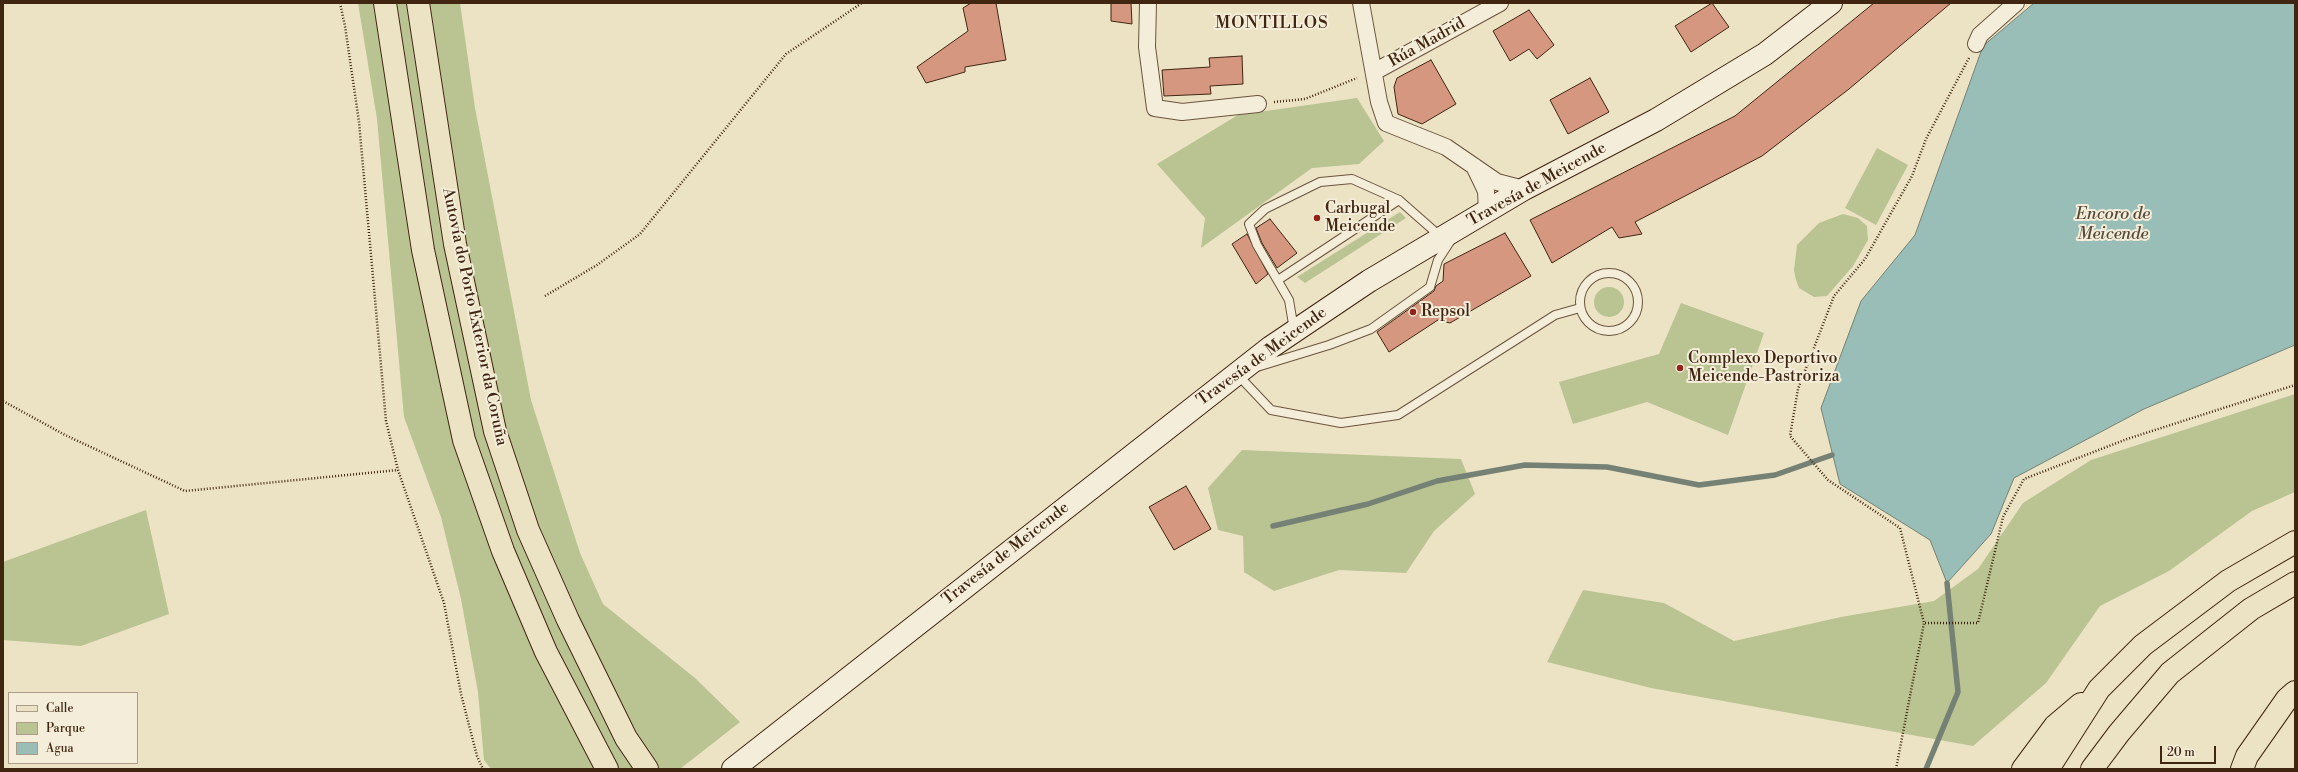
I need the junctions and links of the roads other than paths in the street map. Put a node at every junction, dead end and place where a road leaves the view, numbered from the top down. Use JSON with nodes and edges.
{"nodes":[{"id":1,"x":386,"y":3,"type":"edge"},
{"id":2,"x":418,"y":3,"type":"edge"},
{"id":3,"x":1148,"y":3,"type":"edge"},
{"id":4,"x":1361,"y":3,"type":"edge"},
{"id":5,"x":1500,"y":3,"type":"edge"},
{"id":6,"x":1831,"y":3,"type":"edge"},
{"id":7,"x":2016,"y":3,"type":"edge"},
{"id":8,"x":1976,"y":44,"type":"road end"},
{"id":9,"x":1374,"y":72,"type":"junction"},
{"id":10,"x":1258,"y":104,"type":"road end"},
{"id":11,"x":1474,"y":165,"type":"junction"},
{"id":12,"x":1524,"y":189,"type":"junction"},
{"id":13,"x":1399,"y":200,"type":"junction"},
{"id":14,"x":1488,"y":212,"type":"junction"},
{"id":15,"x":1450,"y":235,"type":"junction"},
{"id":16,"x":1278,"y":280,"type":"junction"},
{"id":17,"x":1580,"y":308,"type":"junction"},
{"id":18,"x":1294,"y":332,"type":"junction"},
{"id":19,"x":1237,"y":374,"type":"junction"},
{"id":20,"x":2295,"y":542,"type":"edge"},
{"id":21,"x":2295,"y":583,"type":"edge"},
{"id":22,"x":2099,"y":689,"type":"junction"},
{"id":23,"x":2295,"y":692,"type":"edge"},
{"id":24,"x":607,"y":769,"type":"edge"},
{"id":25,"x":647,"y":769,"type":"edge"},
{"id":26,"x":732,"y":769,"type":"edge"},
{"id":27,"x":2023,"y":769,"type":"edge"},
{"id":28,"x":2048,"y":769,"type":"edge"},
{"id":29,"x":2092,"y":769,"type":"edge"},
{"id":30,"x":2242,"y":769,"type":"edge"}],
"edges":[{"from":1,"to":24,"type":"main road","name":"Autovía do Porto Exterior da Coruña"},
{"from":2,"to":25,"type":"main road","name":"Autovía do Porto Exterior da Coruña"},
{"from":3,"to":10,"type":"street"},
{"from":4,"to":9,"type":"street"},
{"from":5,"to":9,"type":"street","name":"Rúa Madrid"},
{"from":6,"to":12,"type":"main road","name":"Travesía de Meicende"},
{"from":7,"to":8,"type":"street"},
{"from":9,"to":11,"type":"street"},
{"from":11,"to":12,"type":"street"},
{"from":11,"to":14,"type":"street"},
{"from":12,"to":14,"type":"main road","name":"Travesía de Meicende"},
{"from":13,"to":15,"type":"lane"},
{"from":13,"to":16,"type":"lane"},
{"from":13,"to":16,"type":"lane"},
{"from":14,"to":15,"type":"main road","name":"Travesía de Meicende"},
{"from":15,"to":18,"type":"main road","name":"Travesía de Meicende"},
{"from":15,"to":19,"type":"lane"},
{"from":16,"to":18,"type":"lane"},
{"from":17,"to":17,"type":"lane"},
{"from":17,"to":19,"type":"lane"},
{"from":18,"to":19,"type":"main road","name":"Travesía de Meicende"},
{"from":19,"to":26,"type":"main road","name":"Travesía de Meicende"},
{"from":20,"to":22,"type":"main road"},
{"from":21,"to":29,"type":"main road"},
{"from":22,"to":27,"type":"main road"},
{"from":22,"to":28,"type":"main road"},
{"from":23,"to":30,"type":"main road"}]}
